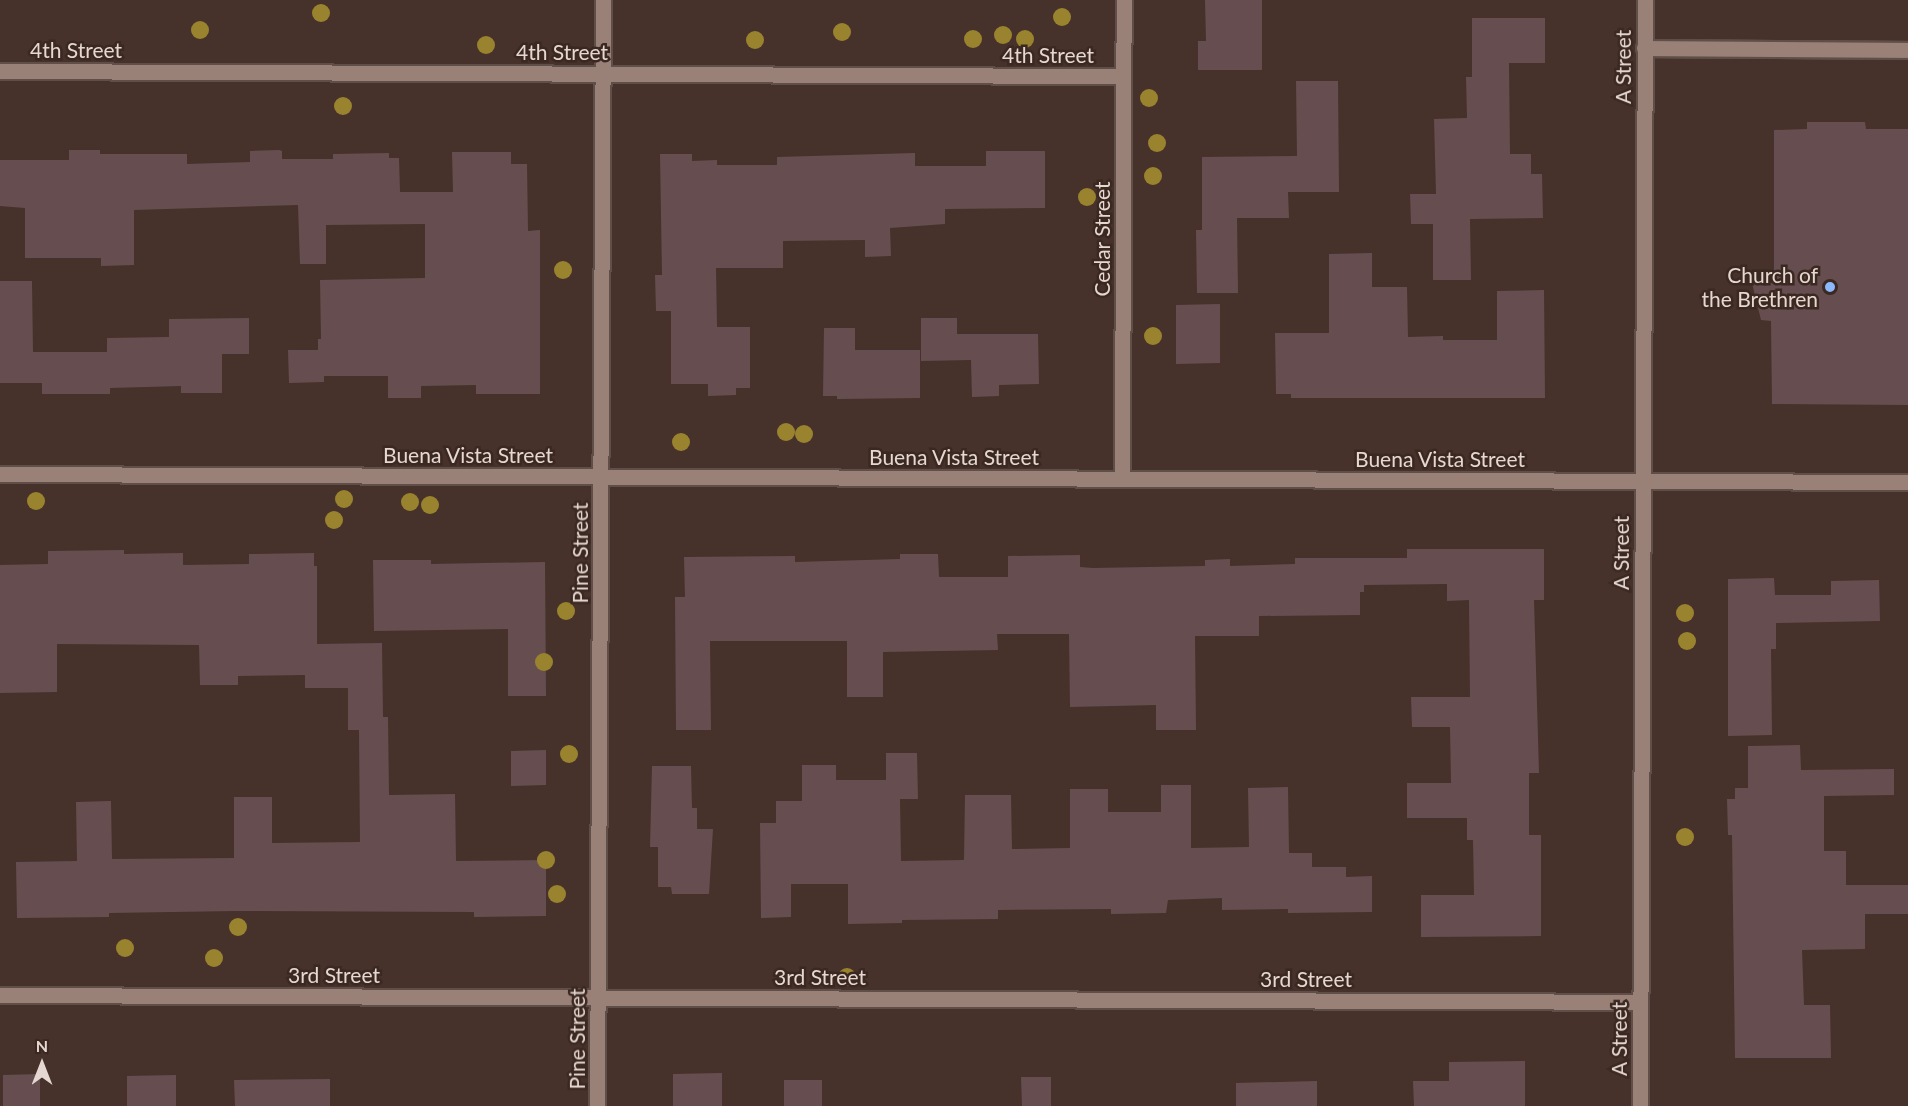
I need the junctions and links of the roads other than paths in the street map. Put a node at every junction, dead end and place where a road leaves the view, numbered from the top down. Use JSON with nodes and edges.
{"nodes":[{"id":1,"x":603,"y":0,"type":"edge"},
{"id":2,"x":1124,"y":0,"type":"edge"},
{"id":3,"x":1645,"y":0,"type":"edge"},
{"id":4,"x":1644,"y":48,"type":"junction"},
{"id":5,"x":1908,"y":50,"type":"edge"},
{"id":6,"x":0,"y":71,"type":"edge"},
{"id":7,"x":603,"y":74,"type":"junction"},
{"id":8,"x":1123,"y":76,"type":"junction"},
{"id":9,"x":0,"y":474,"type":"edge"},
{"id":10,"x":601,"y":476,"type":"junction"},
{"id":11,"x":1122,"y":479,"type":"junction"},
{"id":12,"x":1643,"y":481,"type":"junction"},
{"id":13,"x":1908,"y":482,"type":"edge"},
{"id":14,"x":0,"y":995,"type":"edge"},
{"id":15,"x":598,"y":996,"type":"junction"},
{"id":16,"x":1640,"y":1002,"type":"junction"},
{"id":17,"x":597,"y":1106,"type":"edge"},
{"id":18,"x":1640,"y":1106,"type":"edge"}],
"edges":[{"from":1,"to":7,"type":"street","name":"Pine Street"},
{"from":2,"to":8,"type":"street","name":"Cedar Street"},
{"from":3,"to":4,"type":"street","name":"A Street"},
{"from":4,"to":5,"type":"street"},
{"from":4,"to":12,"type":"street","name":"A Street"},
{"from":6,"to":7,"type":"street","name":"4th Street"},
{"from":7,"to":8,"type":"street","name":"4th Street"},
{"from":7,"to":10,"type":"street","name":"Pine Street"},
{"from":8,"to":11,"type":"street","name":"Cedar Street"},
{"from":9,"to":10,"type":"street","name":"Buena Vista Street"},
{"from":10,"to":11,"type":"street","name":"Buena Vista Street"},
{"from":10,"to":15,"type":"street","name":"Pine Street"},
{"from":11,"to":12,"type":"street","name":"Buena Vista Street"},
{"from":12,"to":13,"type":"street","name":"Buena Vista Street"},
{"from":12,"to":16,"type":"street","name":"A Street"},
{"from":14,"to":15,"type":"street","name":"3rd Street"},
{"from":15,"to":16,"type":"street","name":"3rd Street"},
{"from":15,"to":17,"type":"street","name":"Pine Street"},
{"from":16,"to":18,"type":"street","name":"A Street"}]}
